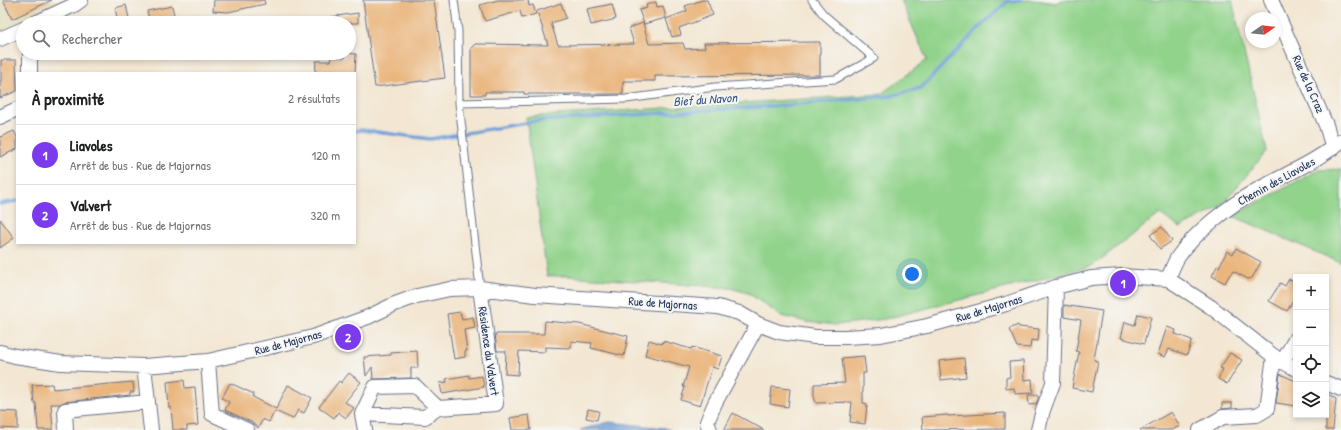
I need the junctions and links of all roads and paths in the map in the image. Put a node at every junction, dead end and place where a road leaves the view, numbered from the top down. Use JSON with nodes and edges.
{"nodes":[{"id":1,"x":81,"y":0,"type":"edge"},
{"id":2,"x":454,"y":0,"type":"edge"},
{"id":3,"x":812,"y":0,"type":"edge"},
{"id":4,"x":1271,"y":0,"type":"edge"},
{"id":5,"x":50,"y":16,"type":"edge"},
{"id":6,"x":16,"y":32,"type":"edge"},
{"id":7,"x":0,"y":39,"type":"edge"},
{"id":8,"x":30,"y":60,"type":"edge"},
{"id":9,"x":30,"y":72,"type":"edge"},
{"id":10,"x":459,"y":103,"type":"junction"},
{"id":11,"x":16,"y":109,"type":"edge"},
{"id":12,"x":0,"y":117,"type":"edge"},
{"id":13,"x":1337,"y":144,"type":"edge"},
{"id":14,"x":1168,"y":279,"type":"junction"},
{"id":15,"x":1056,"y":287,"type":"junction"},
{"id":16,"x":480,"y":288,"type":"junction"},
{"id":17,"x":758,"y":324,"type":"junction"},
{"id":18,"x":1293,"y":342,"type":"edge"},
{"id":19,"x":0,"y":352,"type":"edge"},
{"id":20,"x":1278,"y":359,"type":"junction"},
{"id":21,"x":208,"y":361,"type":"junction"},
{"id":22,"x":144,"y":366,"type":"junction"},
{"id":23,"x":1293,"y":367,"type":"edge"},
{"id":24,"x":1329,"y":384,"type":"edge"},
{"id":25,"x":1341,"y":389,"type":"edge"},
{"id":26,"x":148,"y":402,"type":"junction"},
{"id":27,"x":438,"y":408,"type":"junction"},
{"id":28,"x":362,"y":414,"type":"junction"},
{"id":29,"x":66,"y":430,"type":"edge"},
{"id":30,"x":151,"y":430,"type":"edge"},
{"id":31,"x":247,"y":430,"type":"edge"},
{"id":32,"x":365,"y":430,"type":"edge"},
{"id":33,"x":710,"y":430,"type":"edge"},
{"id":34,"x":1038,"y":430,"type":"edge"},
{"id":35,"x":1200,"y":430,"type":"edge"}],
"edges":[{"from":1,"to":5,"type":"street"},
{"from":2,"to":10,"type":"lane"},
{"from":3,"to":10,"type":"lane"},
{"from":4,"to":13,"type":"street","name":"Rue de la Craz"},
{"from":6,"to":7,"type":"street"},
{"from":8,"to":9,"type":"street"},
{"from":10,"to":16,"type":"lane"},
{"from":11,"to":12,"type":"street"},
{"from":13,"to":14,"type":"street","name":"Chemin des Liavoles"},
{"from":14,"to":15,"type":"street","name":"Rue de Majornas"},
{"from":14,"to":20,"type":"street","name":"Rue de Majornas"},
{"from":15,"to":17,"type":"street","name":"Rue de Majornas"},
{"from":15,"to":34,"type":"street"},
{"from":16,"to":17,"type":"street","name":"Rue de Majornas"},
{"from":16,"to":21,"type":"street","name":"Rue de Majornas"},
{"from":16,"to":27,"type":"street","name":"Résidence du Valvert"},
{"from":17,"to":33,"type":"street"},
{"from":18,"to":20,"type":"street"},
{"from":19,"to":22,"type":"street","name":"Rue de Majornas"},
{"from":20,"to":23,"type":"street","name":"Rue de Majornas"},
{"from":20,"to":35,"type":"street"},
{"from":21,"to":22,"type":"street","name":"Rue de Majornas"},
{"from":21,"to":31,"type":"street"},
{"from":22,"to":26,"type":"street"},
{"from":24,"to":25,"type":"street"},
{"from":26,"to":29,"type":"street"},
{"from":26,"to":30,"type":"street"},
{"from":27,"to":28,"type":"street","name":"Résidence du Valvert"},
{"from":27,"to":28,"type":"street"},
{"from":28,"to":32,"type":"street"}]}
